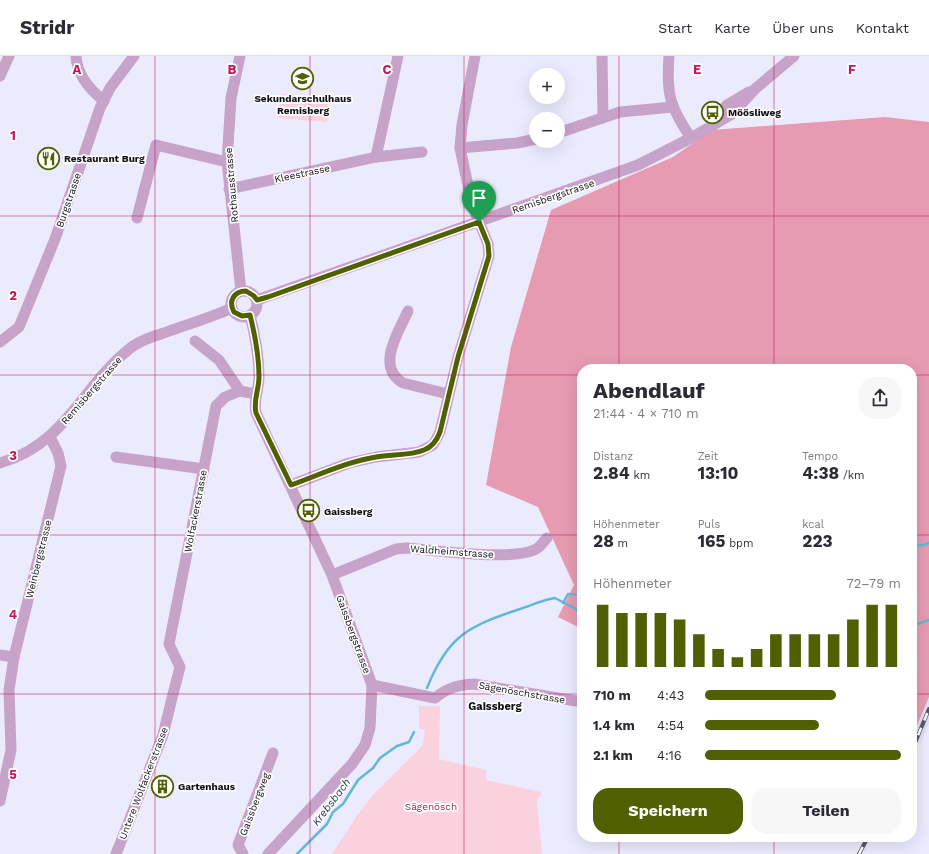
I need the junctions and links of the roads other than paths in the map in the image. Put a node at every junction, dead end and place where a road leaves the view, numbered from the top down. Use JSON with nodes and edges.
{"nodes":[{"id":1,"x":9,"y":56,"type":"edge"},
{"id":2,"x":76,"y":56,"type":"edge"},
{"id":3,"x":134,"y":56,"type":"edge"},
{"id":4,"x":240,"y":56,"type":"edge"},
{"id":5,"x":398,"y":56,"type":"edge"},
{"id":6,"x":475,"y":56,"type":"edge"},
{"id":7,"x":602,"y":56,"type":"edge"},
{"id":8,"x":669,"y":56,"type":"edge"},
{"id":9,"x":794,"y":56,"type":"edge"},
{"id":10,"x":0,"y":76,"type":"edge"},
{"id":11,"x":104,"y":100,"type":"junction"},
{"id":12,"x":673,"y":107,"type":"junction"},
{"id":13,"x":603,"y":118,"type":"junction"},
{"id":14,"x":565,"y":131,"type":"edge"},
{"id":15,"x":691,"y":138,"type":"junction"},
{"id":16,"x":529,"y":141,"type":"edge"},
{"id":17,"x":460,"y":148,"type":"junction"},
{"id":18,"x":422,"y":152,"type":"dead end"},
{"id":19,"x":376,"y":157,"type":"junction"},
{"id":20,"x":227,"y":162,"type":"junction"},
{"id":21,"x":229,"y":189,"type":"junction"},
{"id":22,"x":136,"y":218,"type":"dead end"},
{"id":23,"x":479,"y":222,"type":"junction"},
{"id":24,"x":241,"y":291,"type":"junction"},
{"id":25,"x":257,"y":300,"type":"junction"},
{"id":26,"x":232,"y":308,"type":"junction"},
{"id":27,"x":408,"y":311,"type":"dead end"},
{"id":28,"x":250,"y":315,"type":"junction"},
{"id":29,"x":194,"y":341,"type":"dead end"},
{"id":30,"x":0,"y":342,"type":"edge"},
{"id":31,"x":240,"y":391,"type":"junction"},
{"id":32,"x":256,"y":394,"type":"junction"},
{"id":33,"x":448,"y":394,"type":"junction"},
{"id":34,"x":50,"y":438,"type":"junction"},
{"id":35,"x":116,"y":457,"type":"dead end"},
{"id":36,"x":0,"y":462,"type":"edge"},
{"id":37,"x":204,"y":469,"type":"junction"},
{"id":38,"x":291,"y":485,"type":"junction"},
{"id":39,"x":547,"y":538,"type":"dead end"},
{"id":40,"x":332,"y":575,"type":"junction"},
{"id":41,"x":169,"y":644,"type":"joint"},
{"id":42,"x":0,"y":654,"type":"edge"},
{"id":43,"x":14,"y":657,"type":"junction"},
{"id":44,"x":372,"y":685,"type":"junction"},
{"id":45,"x":577,"y":701,"type":"edge"},
{"id":46,"x":274,"y":753,"type":"dead end"},
{"id":47,"x":0,"y":801,"type":"edge"},
{"id":48,"x":116,"y":854,"type":"edge"},
{"id":49,"x":243,"y":854,"type":"edge"},
{"id":50,"x":268,"y":854,"type":"edge"}],
"edges":[{"from":1,"to":10,"type":"street"},
{"from":2,"to":11,"type":"street"},
{"from":3,"to":11,"type":"street","name":"Burgstrasse"},
{"from":4,"to":20,"type":"street","name":"Rothausstrasse"},
{"from":5,"to":19,"type":"street"},
{"from":6,"to":17,"type":"street"},
{"from":7,"to":13,"type":"street"},
{"from":8,"to":12,"type":"street"},
{"from":9,"to":15,"type":"street","name":"Remisbergstrasse"},
{"from":11,"to":30,"type":"street","name":"Burgstrasse"},
{"from":12,"to":13,"type":"street"},
{"from":12,"to":15,"type":"street"},
{"from":13,"to":14,"type":"street"},
{"from":15,"to":23,"type":"street","name":"Remisbergstrasse"},
{"from":16,"to":17,"type":"street"},
{"from":17,"to":23,"type":"street"},
{"from":18,"to":19,"type":"street","name":"Kleestrasse"},
{"from":19,"to":21,"type":"street","name":"Kleestrasse"},
{"from":20,"to":21,"type":"street","name":"Rothausstrasse"},
{"from":20,"to":22,"type":"street"},
{"from":21,"to":24,"type":"street","name":"Rothausstrasse"},
{"from":23,"to":25,"type":"street","name":"Remisbergstrasse"},
{"from":23,"to":33,"type":"street"},
{"from":24,"to":25,"type":"street"},
{"from":24,"to":26,"type":"street"},
{"from":25,"to":28,"type":"street"},
{"from":26,"to":28,"type":"street"},
{"from":26,"to":34,"type":"street","name":"Remisbergstrasse"},
{"from":27,"to":33,"type":"street"},
{"from":28,"to":32,"type":"street","name":"Gaissbergstrasse"},
{"from":29,"to":31,"type":"street"},
{"from":31,"to":32,"type":"street"},
{"from":31,"to":37,"type":"street","name":"Wolfackerstrasse"},
{"from":32,"to":38,"type":"street","name":"Gaissbergstrasse"},
{"from":33,"to":38,"type":"street"},
{"from":34,"to":36,"type":"street","name":"Remisbergstrasse"},
{"from":34,"to":43,"type":"street","name":"Weinbergstrasse"},
{"from":35,"to":37,"type":"street"},
{"from":37,"to":41,"type":"street","name":"Wolfackerstrasse"},
{"from":38,"to":40,"type":"street","name":"Gaissbergstrasse"},
{"from":39,"to":40,"type":"street","name":"Waldheimstrasse"},
{"from":40,"to":44,"type":"street","name":"Gaissbergstrasse"},
{"from":41,"to":48,"type":"street","name":"Untere Wolfackerstrasse"},
{"from":42,"to":43,"type":"street"},
{"from":43,"to":47,"type":"street","name":"Weinbergstrasse"},
{"from":44,"to":45,"type":"street","name":"Sägenöschstrasse"},
{"from":44,"to":50,"type":"street","name":"Gaissbergstrasse"},
{"from":46,"to":49,"type":"street","name":"Gaissbergweg"}]}
